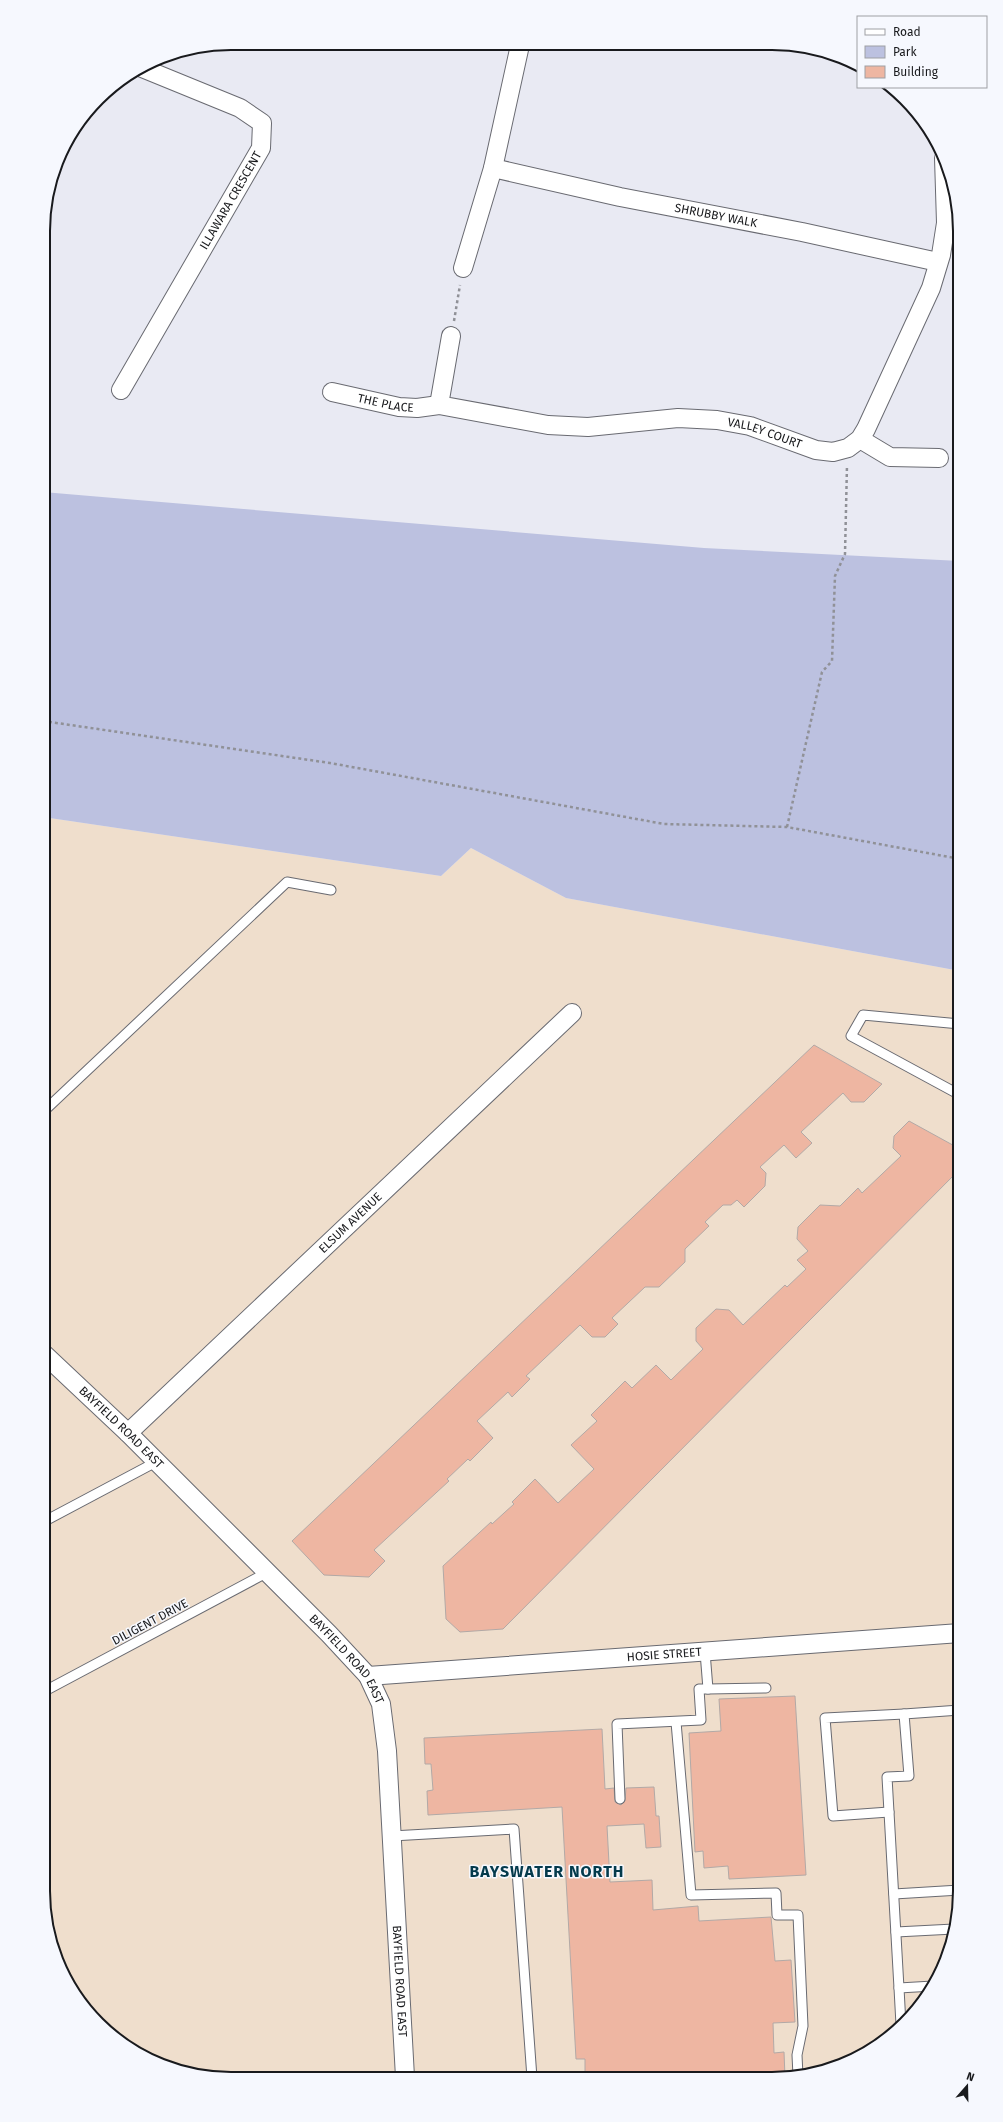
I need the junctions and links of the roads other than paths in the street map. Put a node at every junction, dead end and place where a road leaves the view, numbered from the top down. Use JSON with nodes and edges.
{"nodes":[{"id":1,"x":519,"y":50,"type":"edge"},
{"id":2,"x":148,"y":70,"type":"edge"},
{"id":3,"x":493,"y":168,"type":"junction"},
{"id":4,"x":945,"y":177,"type":"edge"},
{"id":5,"x":938,"y":262,"type":"junction"},
{"id":6,"x":463,"y":268,"type":"road end"},
{"id":7,"x":451,"y":336,"type":"road end"},
{"id":8,"x":121,"y":390,"type":"dead end"},
{"id":9,"x":332,"y":392,"type":"dead end"},
{"id":10,"x":439,"y":405,"type":"junction"},
{"id":11,"x":854,"y":444,"type":"junction"},
{"id":12,"x":939,"y":458,"type":"dead end"},
{"id":13,"x":331,"y":890,"type":"dead end"},
{"id":14,"x":572,"y":1013,"type":"dead end"},
{"id":15,"x":953,"y":1023,"type":"edge"},
{"id":16,"x":953,"y":1091,"type":"edge"},
{"id":17,"x":50,"y":1105,"type":"edge"},
{"id":18,"x":50,"y":1360,"type":"edge"},
{"id":19,"x":128,"y":1433,"type":"junction"},
{"id":20,"x":156,"y":1462,"type":"junction"},
{"id":21,"x":50,"y":1518,"type":"edge"},
{"id":22,"x":268,"y":1572,"type":"junction"},
{"id":23,"x":953,"y":1634,"type":"edge"},
{"id":24,"x":705,"y":1652,"type":"junction"},
{"id":25,"x":368,"y":1676,"type":"junction"},
{"id":26,"x":50,"y":1688,"type":"edge"},
{"id":27,"x":766,"y":1688,"type":"dead end"},
{"id":28,"x":708,"y":1689,"type":"junction"},
{"id":29,"x":953,"y":1710,"type":"edge"},
{"id":30,"x":904,"y":1714,"type":"junction"},
{"id":31,"x":676,"y":1722,"type":"junction"},
{"id":32,"x":620,"y":1799,"type":"dead end"},
{"id":33,"x":889,"y":1812,"type":"junction"},
{"id":34,"x":392,"y":1836,"type":"junction"},
{"id":35,"x":953,"y":1890,"type":"edge"},
{"id":36,"x":894,"y":1894,"type":"junction"},
{"id":37,"x":949,"y":1929,"type":"edge"},
{"id":38,"x":896,"y":1932,"type":"junction"},
{"id":39,"x":926,"y":1986,"type":"edge"},
{"id":40,"x":899,"y":1988,"type":"junction"},
{"id":41,"x":901,"y":2018,"type":"edge"},
{"id":42,"x":798,"y":2070,"type":"edge"},
{"id":43,"x":405,"y":2072,"type":"edge"},
{"id":44,"x":532,"y":2072,"type":"edge"}],
"edges":[{"from":1,"to":3,"type":"street"},
{"from":2,"to":8,"type":"street","name":"ILLAWARA CRESCENT"},
{"from":3,"to":5,"type":"street","name":"SHRUBBY WALK"},
{"from":3,"to":6,"type":"street"},
{"from":4,"to":5,"type":"street"},
{"from":5,"to":11,"type":"street"},
{"from":7,"to":10,"type":"street"},
{"from":9,"to":10,"type":"street","name":"THE PLACE"},
{"from":10,"to":11,"type":"street","name":"VALLEY COURT"},
{"from":11,"to":12,"type":"street"},
{"from":13,"to":17,"type":"lane"},
{"from":14,"to":19,"type":"street","name":"ELSUM AVENUE"},
{"from":15,"to":16,"type":"lane"},
{"from":18,"to":19,"type":"street","name":"BAYFIELD ROAD EAST"},
{"from":19,"to":20,"type":"street","name":"BAYFIELD ROAD EAST"},
{"from":20,"to":21,"type":"lane"},
{"from":20,"to":22,"type":"street","name":"BAYFIELD ROAD EAST"},
{"from":22,"to":25,"type":"street","name":"BAYFIELD ROAD EAST"},
{"from":22,"to":26,"type":"lane","name":"DILIGENT DRIVE"},
{"from":23,"to":24,"type":"street","name":"HOSIE STREET"},
{"from":24,"to":25,"type":"street","name":"HOSIE STREET"},
{"from":24,"to":28,"type":"lane"},
{"from":25,"to":34,"type":"street","name":"BAYFIELD ROAD EAST"},
{"from":27,"to":28,"type":"lane"},
{"from":28,"to":31,"type":"lane"},
{"from":29,"to":30,"type":"lane"},
{"from":30,"to":33,"type":"lane"},
{"from":30,"to":33,"type":"lane"},
{"from":31,"to":32,"type":"lane"},
{"from":31,"to":42,"type":"lane"},
{"from":33,"to":36,"type":"lane"},
{"from":34,"to":43,"type":"street","name":"BAYFIELD ROAD EAST"},
{"from":34,"to":44,"type":"lane"},
{"from":35,"to":36,"type":"lane"},
{"from":36,"to":38,"type":"lane"},
{"from":37,"to":38,"type":"lane"},
{"from":38,"to":40,"type":"lane"},
{"from":39,"to":40,"type":"lane"},
{"from":40,"to":41,"type":"lane"}]}
